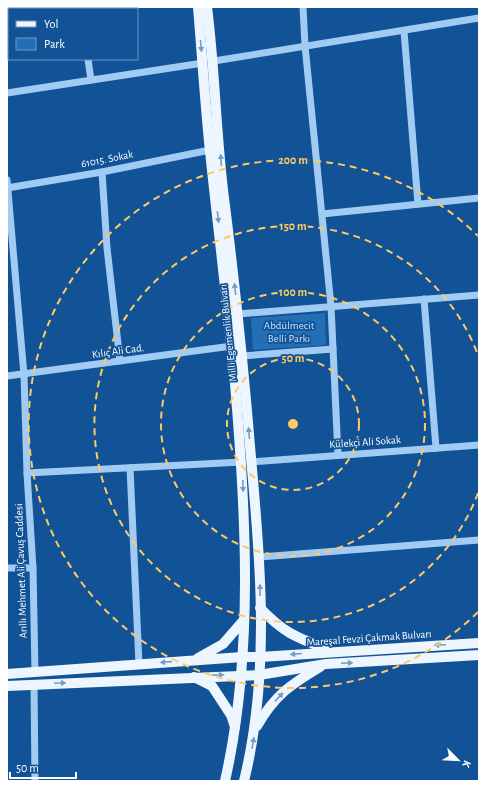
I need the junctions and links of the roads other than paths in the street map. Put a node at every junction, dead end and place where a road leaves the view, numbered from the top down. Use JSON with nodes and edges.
{"nodes":[{"id":1,"x":198,"y":7,"type":"edge"},
{"id":2,"x":207,"y":7,"type":"edge"},
{"id":3,"x":303,"y":7,"type":"edge"},
{"id":4,"x":479,"y":18,"type":"edge"},
{"id":5,"x":404,"y":30,"type":"junction"},
{"id":6,"x":305,"y":46,"type":"junction"},
{"id":7,"x":88,"y":60,"type":"edge"},
{"id":8,"x":214,"y":61,"type":"junction"},
{"id":9,"x":203,"y":63,"type":"junction"},
{"id":10,"x":90,"y":80,"type":"junction"},
{"id":11,"x":7,"y":92,"type":"edge"},
{"id":12,"x":210,"y":150,"type":"junction"},
{"id":13,"x":102,"y":172,"type":"junction"},
{"id":14,"x":7,"y":180,"type":"edge"},
{"id":15,"x":8,"y":188,"type":"edge"},
{"id":16,"x":479,"y":198,"type":"edge"},
{"id":17,"x":418,"y":204,"type":"junction"},
{"id":18,"x":322,"y":214,"type":"junction"},
{"id":19,"x":9,"y":231,"type":"edge"},
{"id":20,"x":479,"y":295,"type":"edge"},
{"id":21,"x":424,"y":299,"type":"junction"},
{"id":22,"x":331,"y":306,"type":"junction"},
{"id":23,"x":238,"y":314,"type":"junction"},
{"id":24,"x":232,"y":346,"type":"junction"},
{"id":25,"x":333,"y":349,"type":"junction"},
{"id":26,"x":242,"y":356,"type":"junction"},
{"id":27,"x":120,"y":361,"type":"junction"},
{"id":28,"x":24,"y":375,"type":"junction"},
{"id":29,"x":7,"y":376,"type":"edge"},
{"id":30,"x":479,"y":445,"type":"edge"},
{"id":31,"x":436,"y":448,"type":"junction"},
{"id":32,"x":338,"y":455,"type":"junction"},
{"id":33,"x":247,"y":462,"type":"junction"},
{"id":34,"x":130,"y":468,"type":"junction"},
{"id":35,"x":27,"y":473,"type":"junction"},
{"id":36,"x":479,"y":540,"type":"edge"},
{"id":37,"x":260,"y":557,"type":"junction"},
{"id":38,"x":7,"y":568,"type":"edge"},
{"id":39,"x":33,"y":568,"type":"junction"},
{"id":40,"x":260,"y":608,"type":"junction"},
{"id":41,"x":243,"y":621,"type":"junction"},
{"id":42,"x":479,"y":643,"type":"edge"},
{"id":43,"x":333,"y":651,"type":"junction"},
{"id":44,"x":479,"y":656,"type":"edge"},
{"id":45,"x":242,"y":657,"type":"junction"},
{"id":46,"x":260,"y":657,"type":"junction"},
{"id":47,"x":194,"y":660,"type":"junction"},
{"id":48,"x":138,"y":664,"type":"junction"},
{"id":49,"x":326,"y":664,"type":"junction"},
{"id":50,"x":35,"y":673,"type":"junction"},
{"id":51,"x":7,"y":674,"type":"edge"},
{"id":52,"x":240,"y":674,"type":"junction"},
{"id":53,"x":259,"y":675,"type":"junction"},
{"id":54,"x":194,"y":677,"type":"junction"},
{"id":55,"x":34,"y":684,"type":"junction"},
{"id":56,"x":7,"y":686,"type":"edge"},
{"id":57,"x":256,"y":728,"type":"junction"},
{"id":58,"x":236,"y":730,"type":"junction"},
{"id":59,"x":35,"y":781,"type":"edge"},
{"id":60,"x":226,"y":781,"type":"edge"},
{"id":61,"x":244,"y":781,"type":"edge"}],
"edges":[{"from":1,"to":9,"type":"main road","name":"Milli Egemenlik Bulvarı","one_way":true},
{"from":2,"to":8,"type":"main road","name":"Milli Egemenlik Bulvarı"},
{"from":3,"to":6,"type":"street"},
{"from":4,"to":5,"type":"street"},
{"from":5,"to":6,"type":"street"},
{"from":5,"to":17,"type":"street"},
{"from":6,"to":8,"type":"street"},
{"from":6,"to":18,"type":"street"},
{"from":7,"to":10,"type":"street"},
{"from":23,"to":8,"type":"main road","name":"Milli Egemenlik Bulvarı","one_way":true},
{"from":9,"to":10,"type":"street"},
{"from":9,"to":12,"type":"main road","name":"Milli Egemenlik Bulvarı"},
{"from":10,"to":11,"type":"street"},
{"from":12,"to":13,"type":"street","name":"61015. Sokak"},
{"from":12,"to":24,"type":"main road","name":"Milli Egemenlik Bulvarı","one_way":true},
{"from":13,"to":15,"type":"street","name":"61015. Sokak"},
{"from":13,"to":27,"type":"street"},
{"from":14,"to":15,"type":"street","name":"Arıllı Mehmet Ali Çavuş Caddesi"},
{"from":15,"to":19,"type":"street","name":"Arıllı Mehmet Ali Çavuş Caddesi"},
{"from":16,"to":17,"type":"street"},
{"from":17,"to":18,"type":"street"},
{"from":18,"to":22,"type":"street"},
{"from":19,"to":28,"type":"street","name":"Arıllı Mehmet Ali Çavuş Caddesi"},
{"from":20,"to":21,"type":"street"},
{"from":21,"to":22,"type":"street"},
{"from":21,"to":31,"type":"street"},
{"from":22,"to":23,"type":"street"},
{"from":22,"to":25,"type":"street"},
{"from":23,"to":26,"type":"main road","name":"Milli Egemenlik Bulvarı"},
{"from":24,"to":27,"type":"street","name":"Kılıç Ali Cad."},
{"from":24,"to":33,"type":"main road","name":"Milli Egemenlik Bulvarı"},
{"from":25,"to":26,"type":"street"},
{"from":25,"to":32,"type":"street"},
{"from":33,"to":26,"type":"main road","name":"Milli Egemenlik Bulvarı","one_way":true},
{"from":27,"to":28,"type":"street","name":"Kılıç Ali Cad."},
{"from":28,"to":29,"type":"street","name":"Kılıç Ali Cad."},
{"from":28,"to":35,"type":"street","name":"Arıllı Mehmet Ali Çavuş Caddesi"},
{"from":30,"to":31,"type":"street","name":"Külekçi Ali Sokak"},
{"from":31,"to":32,"type":"street","name":"Külekçi Ali Sokak"},
{"from":32,"to":33,"type":"street","name":"Külekçi Ali Sokak"},
{"from":33,"to":34,"type":"street","name":"Külekçi Ali Sokak"},
{"from":33,"to":37,"type":"main road","name":"Milli Egemenlik Bulvarı"},
{"from":33,"to":41,"type":"main road","name":"Milli Egemenlik Bulvarı","one_way":true},
{"from":34,"to":35,"type":"street","name":"Külekçi Ali Sokak"},
{"from":34,"to":48,"type":"street"},
{"from":35,"to":39,"type":"street","name":"Arıllı Mehmet Ali Çavuş Caddesi"},
{"from":36,"to":37,"type":"street"},
{"from":40,"to":37,"type":"main road","name":"Milli Egemenlik Bulvarı","one_way":true},
{"from":38,"to":39,"type":"street"},
{"from":39,"to":50,"type":"street","name":"Arıllı Mehmet Ali Çavuş Caddesi"},
{"from":40,"to":43,"type":"main road"},
{"from":40,"to":46,"type":"main road","name":"Milli Egemenlik Bulvarı"},
{"from":41,"to":45,"type":"main road","name":"Milli Egemenlik Bulvarı"},
{"from":41,"to":47,"type":"main road"},
{"from":42,"to":43,"type":"main road","name":"Mareşal Fevzi Çakmak Bulvarı","one_way":true},
{"from":43,"to":46,"type":"main road","name":"Mareşal Fevzi Çakmak Bulvarı","one_way":true},
{"from":49,"to":44,"type":"main road","one_way":true},
{"from":45,"to":46,"type":"main road","name":"Mareşal Fevzi Çakmak Bulvarı"},
{"from":45,"to":47,"type":"main road","name":"Mareşal Fevzi Çakmak Bulvarı"},
{"from":45,"to":52,"type":"main road","name":"Milli Egemenlik Bulvarı"},
{"from":46,"to":53,"type":"main road","name":"Milli Egemenlik Bulvarı"},
{"from":47,"to":48,"type":"main road","name":"Mareşal Fevzi Çakmak Bulvarı","one_way":true},
{"from":48,"to":50,"type":"main road","name":"Mareşal Fevzi Çakmak Bulvarı"},
{"from":49,"to":53,"type":"main road"},
{"from":57,"to":49,"type":"main road","one_way":true},
{"from":50,"to":51,"type":"main road","name":"Mareşal Fevzi Çakmak Bulvarı"},
{"from":52,"to":53,"type":"main road"},
{"from":54,"to":52,"type":"main road","one_way":true},
{"from":52,"to":58,"type":"main road","name":"Milli Egemenlik Bulvarı"},
{"from":53,"to":57,"type":"main road","name":"Milli Egemenlik Bulvarı"},
{"from":55,"to":54,"type":"main road","one_way":true},
{"from":54,"to":58,"type":"main road"},
{"from":55,"to":56,"type":"main road"},
{"from":55,"to":59,"type":"street"},
{"from":61,"to":57,"type":"main road","one_way":true},
{"from":58,"to":60,"type":"main road","name":"Milli Egemenlik Bulvarı"}]}
